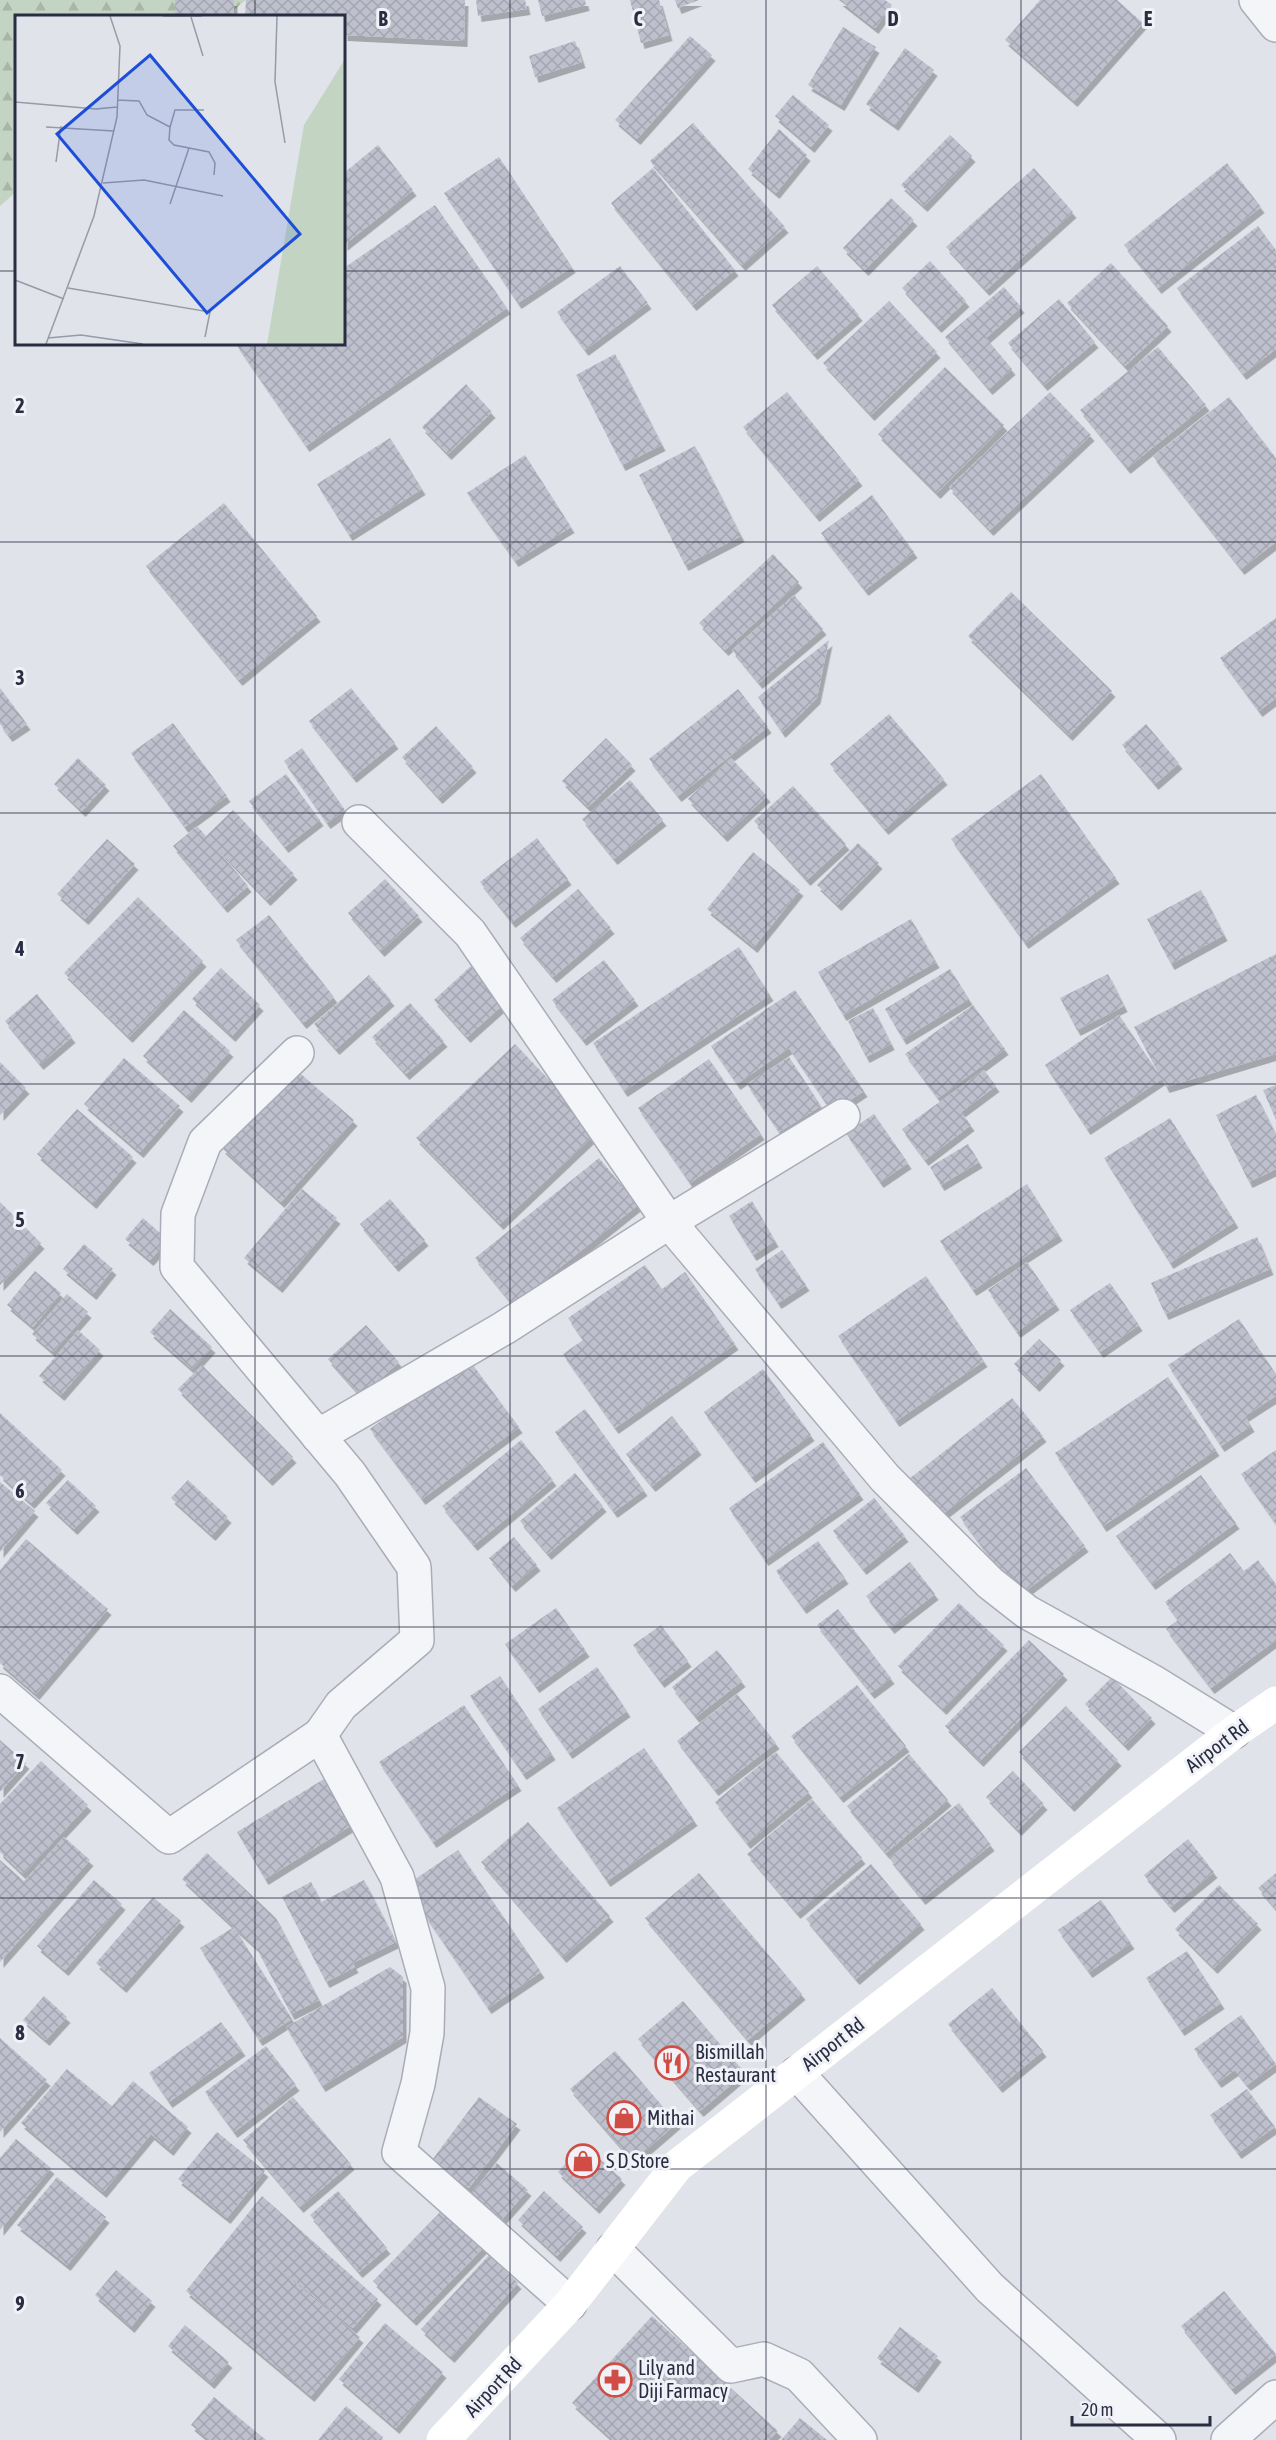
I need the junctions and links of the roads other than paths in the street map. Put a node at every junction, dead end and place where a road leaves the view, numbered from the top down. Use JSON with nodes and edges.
{"nodes":[{"id":1,"x":1256,"y":0,"type":"edge"},
{"id":2,"x":1276,"y":25,"type":"edge"},
{"id":3,"x":359,"y":822,"type":"dead end"},
{"id":4,"x":297,"y":1053,"type":"dead end"},
{"id":5,"x":843,"y":1116,"type":"dead end"},
{"id":6,"x":669,"y":1222,"type":"junction"},
{"id":7,"x":318,"y":1436,"type":"junction"},
{"id":8,"x":0,"y":1691,"type":"edge"},
{"id":9,"x":1276,"y":1703,"type":"edge"},
{"id":10,"x":1234,"y":1732,"type":"junction"},
{"id":11,"x":320,"y":1735,"type":"junction"},
{"id":12,"x":797,"y":2073,"type":"junction"},
{"id":13,"x":613,"y":2249,"type":"junction"},
{"id":14,"x":570,"y":2304,"type":"junction"},
{"id":15,"x":1276,"y":2397,"type":"edge"},
{"id":16,"x":443,"y":2440,"type":"edge"},
{"id":17,"x":860,"y":2440,"type":"edge"},
{"id":18,"x":1159,"y":2440,"type":"edge"},
{"id":19,"x":1228,"y":2440,"type":"edge"}],
"edges":[{"from":1,"to":2,"type":"street"},
{"from":3,"to":6,"type":"street"},
{"from":4,"to":7,"type":"street"},
{"from":5,"to":6,"type":"street"},
{"from":6,"to":7,"type":"street"},
{"from":6,"to":10,"type":"street"},
{"from":7,"to":11,"type":"street"},
{"from":8,"to":11,"type":"street"},
{"from":9,"to":10,"type":"main road","name":"Airport Rd"},
{"from":10,"to":12,"type":"main road","name":"Airport Rd"},
{"from":11,"to":14,"type":"street"},
{"from":12,"to":13,"type":"main road","name":"Airport Rd"},
{"from":12,"to":18,"type":"street"},
{"from":13,"to":14,"type":"main road","name":"Airport Rd"},
{"from":13,"to":17,"type":"street"},
{"from":14,"to":16,"type":"main road","name":"Airport Rd"},
{"from":15,"to":19,"type":"street"}]}
